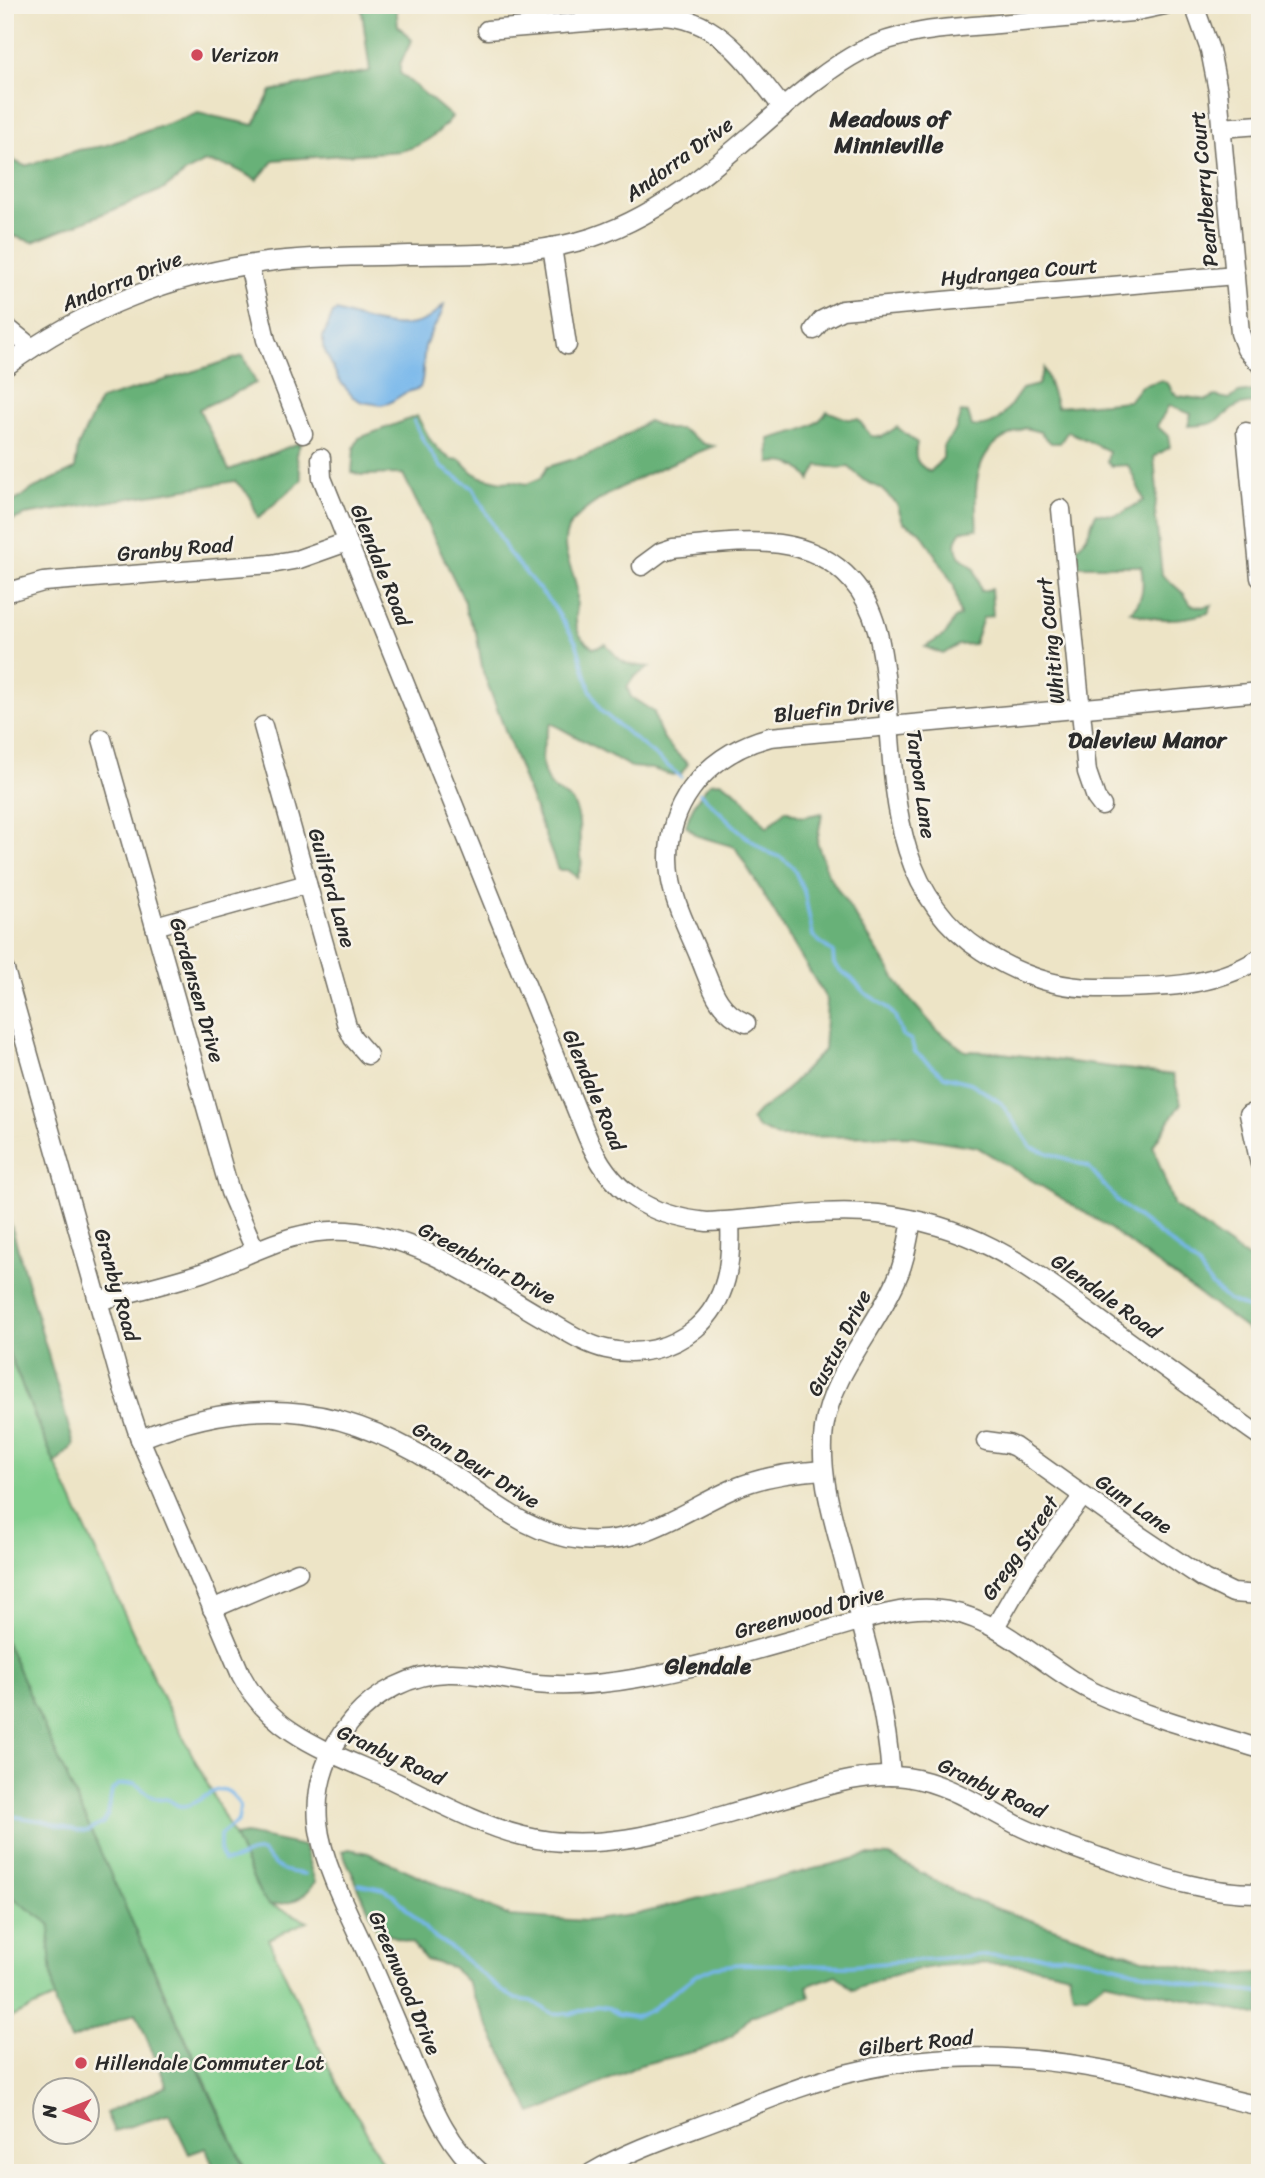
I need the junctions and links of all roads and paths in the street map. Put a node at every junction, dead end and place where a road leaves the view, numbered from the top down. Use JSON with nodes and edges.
{"nodes":[{"id":1,"x":1165,"y":5,"type":"edge"},
{"id":2,"x":1195,"y":5,"type":"edge"},
{"id":3,"x":487,"y":30,"type":"dead end"},
{"id":4,"x":783,"y":108,"type":"junction"},
{"id":5,"x":1260,"y":125,"type":"edge"},
{"id":6,"x":1221,"y":128,"type":"junction"},
{"id":7,"x":552,"y":247,"type":"junction"},
{"id":8,"x":249,"y":265,"type":"junction"},
{"id":9,"x":1234,"y":275,"type":"junction"},
{"id":10,"x":5,"y":326,"type":"edge"},
{"id":11,"x":814,"y":330,"type":"dead end"},
{"id":12,"x":567,"y":345,"type":"dead end"},
{"id":13,"x":32,"y":348,"type":"junction"},
{"id":14,"x":1260,"y":364,"type":"edge"},
{"id":15,"x":5,"y":367,"type":"edge"},
{"id":16,"x":1247,"y":432,"type":"dead end"},
{"id":17,"x":303,"y":433,"type":"dead end"},
{"id":18,"x":321,"y":458,"type":"dead end"},
{"id":19,"x":1061,"y":509,"type":"dead end"},
{"id":20,"x":347,"y":541,"type":"junction"},
{"id":21,"x":642,"y":566,"type":"dead end"},
{"id":22,"x":1260,"y":578,"type":"edge"},
{"id":23,"x":5,"y":593,"type":"edge"},
{"id":24,"x":1260,"y":692,"type":"edge"},
{"id":25,"x":1080,"y":709,"type":"junction"},
{"id":26,"x":263,"y":726,"type":"dead end"},
{"id":27,"x":890,"y":726,"type":"junction"},
{"id":28,"x":102,"y":739,"type":"dead end"},
{"id":29,"x":1102,"y":806,"type":"dead end"},
{"id":30,"x":307,"y":884,"type":"junction"},
{"id":31,"x":155,"y":926,"type":"junction"},
{"id":32,"x":1260,"y":958,"type":"edge"},
{"id":33,"x":5,"y":970,"type":"edge"},
{"id":34,"x":746,"y":1023,"type":"dead end"},
{"id":35,"x":368,"y":1055,"type":"dead end"},
{"id":36,"x":1249,"y":1114,"type":"dead end"},
{"id":37,"x":1260,"y":1164,"type":"edge"},
{"id":38,"x":912,"y":1220,"type":"junction"},
{"id":39,"x":730,"y":1221,"type":"junction"},
{"id":40,"x":255,"y":1250,"type":"junction"},
{"id":41,"x":98,"y":1301,"type":"junction"},
{"id":42,"x":1260,"y":1436,"type":"edge"},
{"id":43,"x":140,"y":1439,"type":"junction"},
{"id":44,"x":986,"y":1441,"type":"dead end"},
{"id":45,"x":823,"y":1470,"type":"junction"},
{"id":46,"x":1083,"y":1496,"type":"junction"},
{"id":47,"x":298,"y":1572,"type":"dead end"},
{"id":48,"x":1260,"y":1595,"type":"edge"},
{"id":49,"x":212,"y":1609,"type":"junction"},
{"id":50,"x":859,"y":1621,"type":"junction"},
{"id":51,"x":995,"y":1627,"type":"junction"},
{"id":52,"x":1260,"y":1749,"type":"edge"},
{"id":53,"x":331,"y":1753,"type":"junction"},
{"id":54,"x":891,"y":1776,"type":"junction"},
{"id":55,"x":1260,"y":1893,"type":"edge"},
{"id":56,"x":1260,"y":2106,"type":"edge"},
{"id":57,"x":481,"y":2173,"type":"edge"},
{"id":58,"x":591,"y":2173,"type":"edge"}],
"edges":[{"from":1,"to":4,"type":"street","name":"Andorra Drive"},
{"from":2,"to":6,"type":"street","name":"Pearlberry Court"},
{"from":3,"to":4,"type":"street"},
{"from":4,"to":7,"type":"street","name":"Andorra Drive"},
{"from":5,"to":6,"type":"street"},
{"from":6,"to":9,"type":"street","name":"Pearlberry Court"},
{"from":7,"to":8,"type":"street","name":"Andorra Drive"},
{"from":7,"to":12,"type":"street"},
{"from":8,"to":13,"type":"street","name":"Andorra Drive"},
{"from":8,"to":17,"type":"street"},
{"from":9,"to":11,"type":"street","name":"Hydrangea Court"},
{"from":9,"to":14,"type":"street","name":"Pearlberry Court"},
{"from":10,"to":13,"type":"street"},
{"from":13,"to":15,"type":"street","name":"Andorra Drive"},
{"from":16,"to":22,"type":"street"},
{"from":18,"to":20,"type":"street","name":"Glendale Road"},
{"from":19,"to":25,"type":"street","name":"Whiting Court"},
{"from":20,"to":23,"type":"street","name":"Granby Road"},
{"from":20,"to":39,"type":"street","name":"Glendale Road"},
{"from":21,"to":27,"type":"street","name":"Tarpon Lane"},
{"from":24,"to":25,"type":"street","name":"Bluefin Drive"},
{"from":25,"to":27,"type":"street","name":"Bluefin Drive"},
{"from":25,"to":29,"type":"street","name":"Whiting Court"},
{"from":26,"to":30,"type":"street","name":"Guilford Lane"},
{"from":27,"to":32,"type":"street","name":"Tarpon Lane"},
{"from":27,"to":34,"type":"street","name":"Bluefin Drive"},
{"from":28,"to":31,"type":"street","name":"Gardensen Drive"},
{"from":30,"to":31,"type":"street"},
{"from":30,"to":35,"type":"street","name":"Guilford Lane"},
{"from":31,"to":40,"type":"street","name":"Gardensen Drive"},
{"from":33,"to":41,"type":"street","name":"Granby Road"},
{"from":36,"to":37,"type":"street"},
{"from":38,"to":39,"type":"street","name":"Glendale Road"},
{"from":38,"to":42,"type":"street","name":"Glendale Road"},
{"from":38,"to":45,"type":"street","name":"Gustus Drive"},
{"from":39,"to":40,"type":"street","name":"Greenbriar Drive"},
{"from":40,"to":41,"type":"street","name":"Greenbriar Drive"},
{"from":41,"to":43,"type":"street","name":"Granby Road"},
{"from":43,"to":45,"type":"street","name":"Gran Deur Drive"},
{"from":43,"to":49,"type":"street","name":"Granby Road"},
{"from":44,"to":46,"type":"street","name":"Gum Lane"},
{"from":45,"to":50,"type":"street","name":"Gustus Drive"},
{"from":46,"to":48,"type":"street","name":"Gum Lane"},
{"from":46,"to":51,"type":"street","name":"Gregg Street"},
{"from":47,"to":49,"type":"street"},
{"from":49,"to":53,"type":"street","name":"Granby Road"},
{"from":50,"to":51,"type":"street","name":"Greenwood Drive"},
{"from":50,"to":53,"type":"street","name":"Greenwood Drive"},
{"from":50,"to":54,"type":"street","name":"Gustus Drive"},
{"from":51,"to":52,"type":"street","name":"Greenwood Drive"},
{"from":53,"to":54,"type":"street","name":"Granby Road"},
{"from":53,"to":57,"type":"street","name":"Greenwood Drive"},
{"from":54,"to":55,"type":"street","name":"Granby Road"},
{"from":56,"to":58,"type":"street","name":"Gilbert Road"}]}
